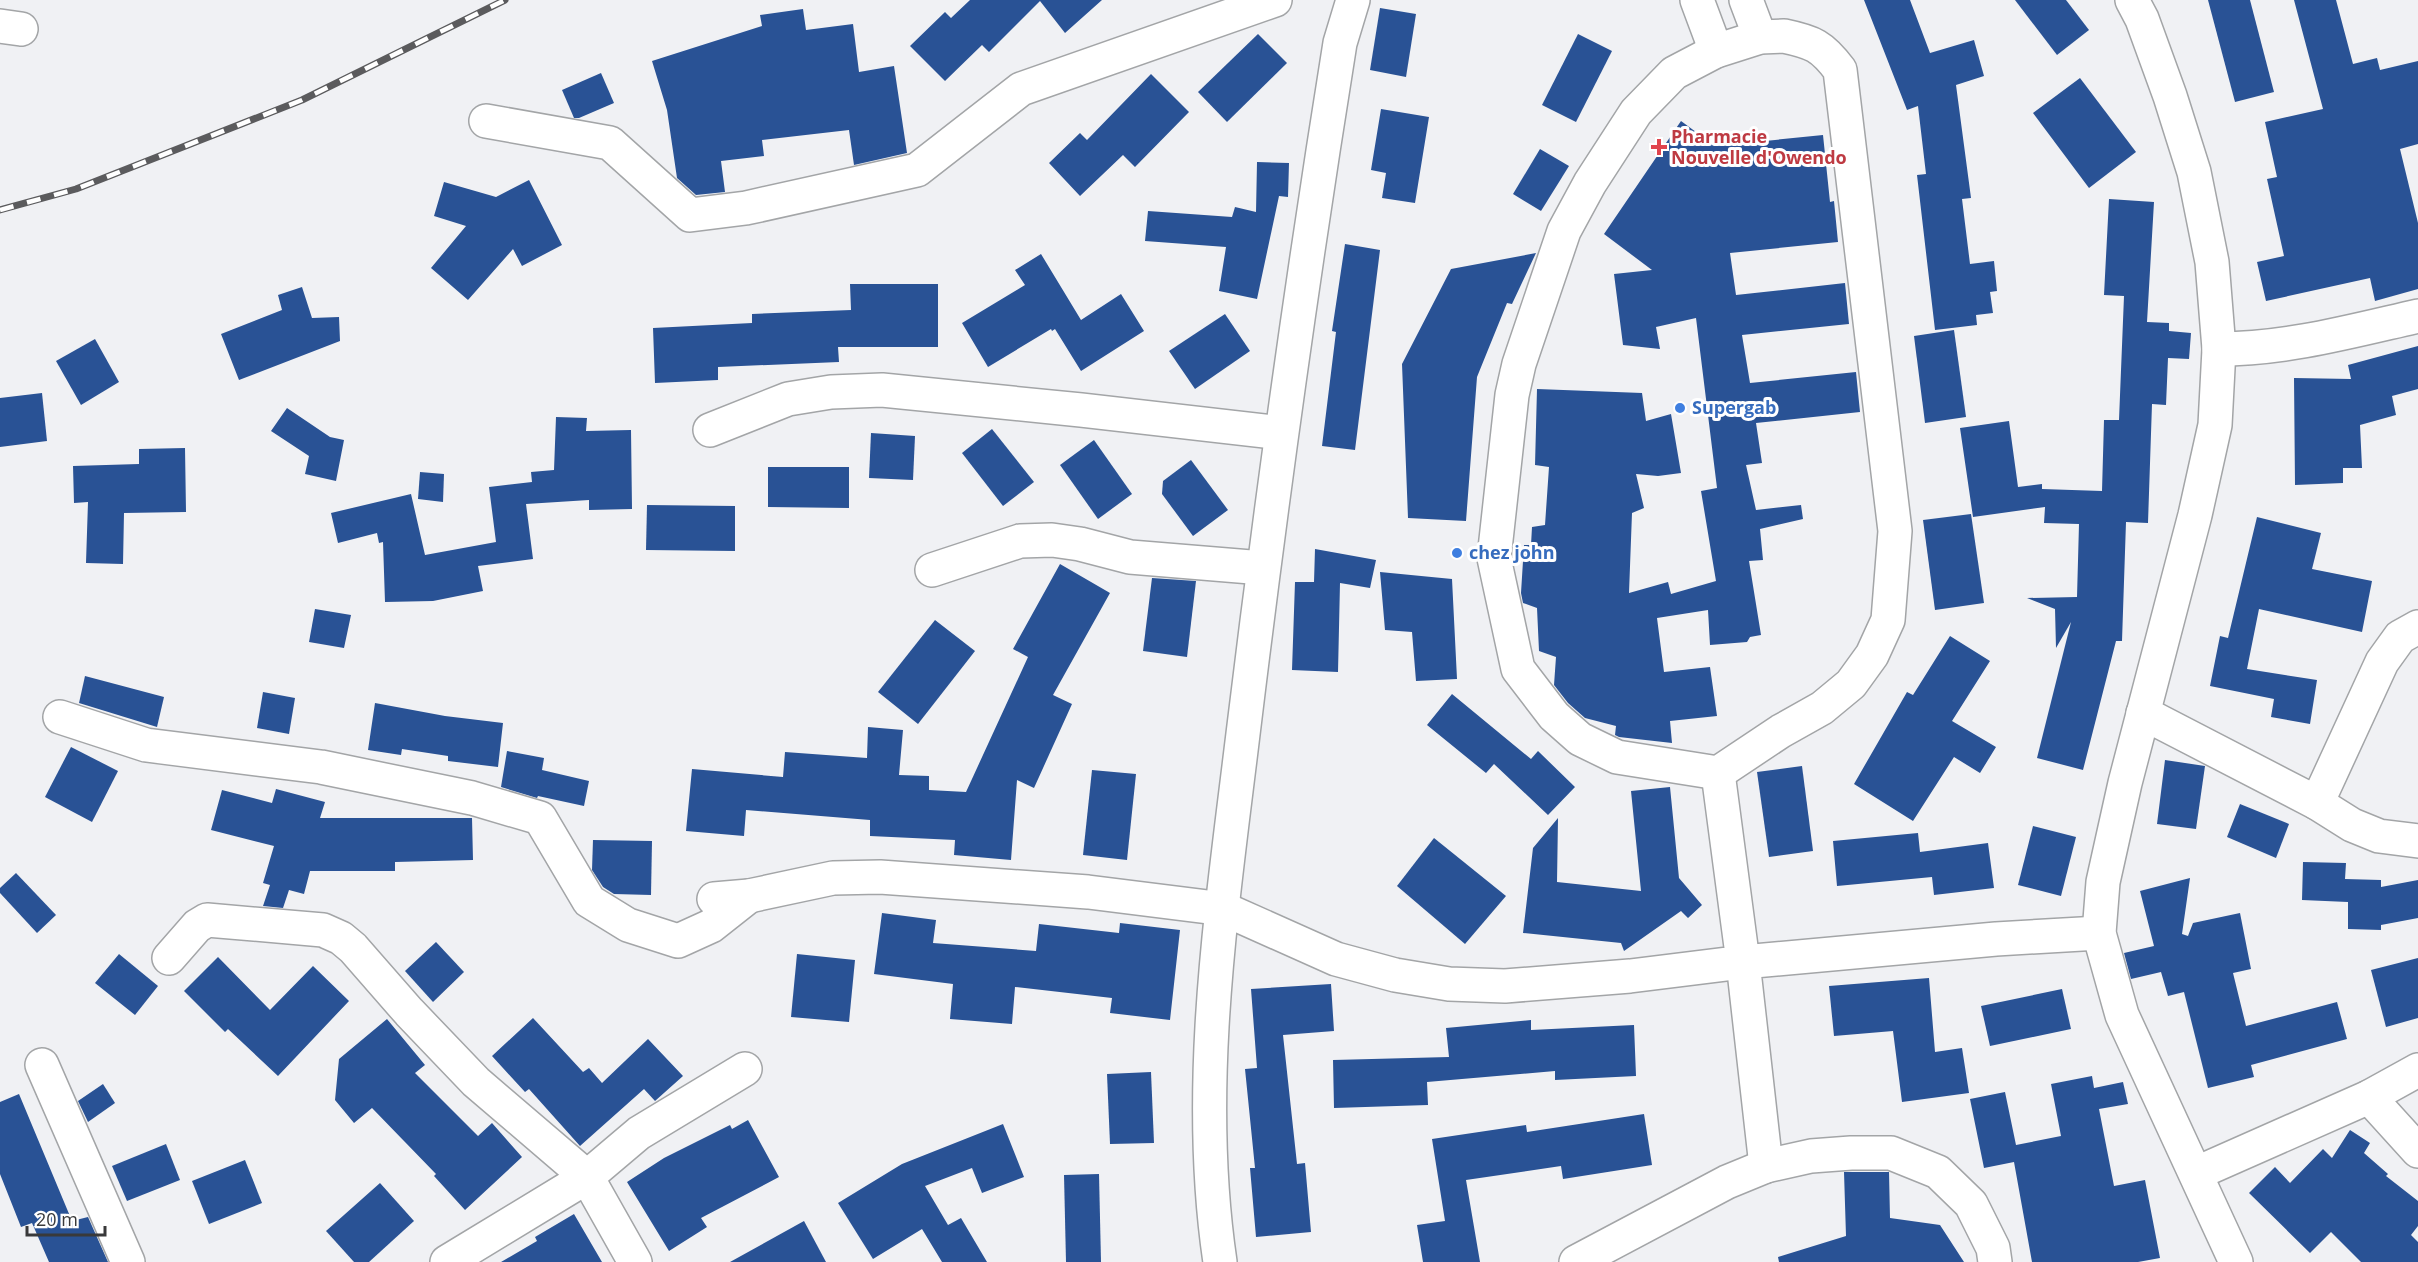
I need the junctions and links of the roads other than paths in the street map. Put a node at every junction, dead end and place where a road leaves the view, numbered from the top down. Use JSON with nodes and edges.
{"nodes":[{"id":1,"x":1275,"y":0,"type":"edge"},
{"id":2,"x":1353,"y":0,"type":"edge"},
{"id":3,"x":1697,"y":0,"type":"edge"},
{"id":4,"x":1746,"y":0,"type":"edge"},
{"id":5,"x":2133,"y":0,"type":"edge"},
{"id":6,"x":1760,"y":37,"type":"junction"},
{"id":7,"x":1716,"y":51,"type":"junction"},
{"id":8,"x":486,"y":121,"type":"dead end"},
{"id":9,"x":2418,"y":316,"type":"edge"},
{"id":10,"x":2219,"y":349,"type":"junction"},
{"id":11,"x":710,"y":430,"type":"dead end"},
{"id":12,"x":1281,"y":433,"type":"junction"},
{"id":13,"x":1263,"y":568,"type":"junction"},
{"id":14,"x":932,"y":570,"type":"dead end"},
{"id":15,"x":2418,"y":627,"type":"edge"},
{"id":16,"x":2143,"y":713,"type":"junction"},
{"id":17,"x":60,"y":717,"type":"dead end"},
{"id":18,"x":1718,"y":773,"type":"junction"},
{"id":19,"x":2317,"y":803,"type":"junction"},
{"id":20,"x":2418,"y":841,"type":"edge"},
{"id":21,"x":749,"y":896,"type":"junction"},
{"id":22,"x":714,"y":899,"type":"dead end"},
{"id":23,"x":1224,"y":909,"type":"junction"},
{"id":24,"x":2099,"y":933,"type":"junction"},
{"id":25,"x":169,"y":958,"type":"dead end"},
{"id":26,"x":1743,"y":962,"type":"junction"},
{"id":27,"x":42,"y":1065,"type":"dead end"},
{"id":28,"x":745,"y":1069,"type":"dead end"},
{"id":29,"x":2418,"y":1070,"type":"edge"},
{"id":30,"x":2369,"y":1097,"type":"junction"},
{"id":31,"x":2418,"y":1150,"type":"edge"},
{"id":32,"x":1766,"y":1166,"type":"junction"},
{"id":33,"x":2197,"y":1173,"type":"junction"},
{"id":34,"x":587,"y":1177,"type":"junction"},
{"id":35,"x":128,"y":1262,"type":"edge"},
{"id":36,"x":447,"y":1262,"type":"edge"},
{"id":37,"x":635,"y":1262,"type":"edge"},
{"id":38,"x":1220,"y":1262,"type":"edge"},
{"id":39,"x":1576,"y":1262,"type":"edge"},
{"id":40,"x":1995,"y":1262,"type":"edge"},
{"id":41,"x":2236,"y":1262,"type":"edge"}],
"edges":[{"from":1,"to":8,"type":"street"},
{"from":2,"to":12,"type":"street"},
{"from":3,"to":7,"type":"street"},
{"from":4,"to":6,"type":"street"},
{"from":5,"to":10,"type":"street"},
{"from":6,"to":7,"type":"street"},
{"from":6,"to":18,"type":"street"},
{"from":7,"to":18,"type":"street"},
{"from":9,"to":10,"type":"street"},
{"from":10,"to":16,"type":"street"},
{"from":11,"to":12,"type":"street"},
{"from":12,"to":13,"type":"street"},
{"from":13,"to":14,"type":"street"},
{"from":13,"to":23,"type":"street"},
{"from":15,"to":19,"type":"street"},
{"from":16,"to":19,"type":"street"},
{"from":16,"to":24,"type":"street"},
{"from":17,"to":21,"type":"street"},
{"from":18,"to":26,"type":"street"},
{"from":19,"to":20,"type":"street"},
{"from":21,"to":22,"type":"street"},
{"from":21,"to":23,"type":"street"},
{"from":23,"to":26,"type":"street"},
{"from":23,"to":38,"type":"street"},
{"from":24,"to":26,"type":"street"},
{"from":24,"to":33,"type":"street"},
{"from":25,"to":34,"type":"street"},
{"from":26,"to":32,"type":"street"},
{"from":27,"to":35,"type":"street"},
{"from":28,"to":34,"type":"street"},
{"from":29,"to":30,"type":"street"},
{"from":30,"to":31,"type":"street"},
{"from":30,"to":33,"type":"street"},
{"from":32,"to":39,"type":"street"},
{"from":32,"to":40,"type":"street"},
{"from":33,"to":41,"type":"street"},
{"from":34,"to":36,"type":"street"},
{"from":34,"to":37,"type":"street"}]}
